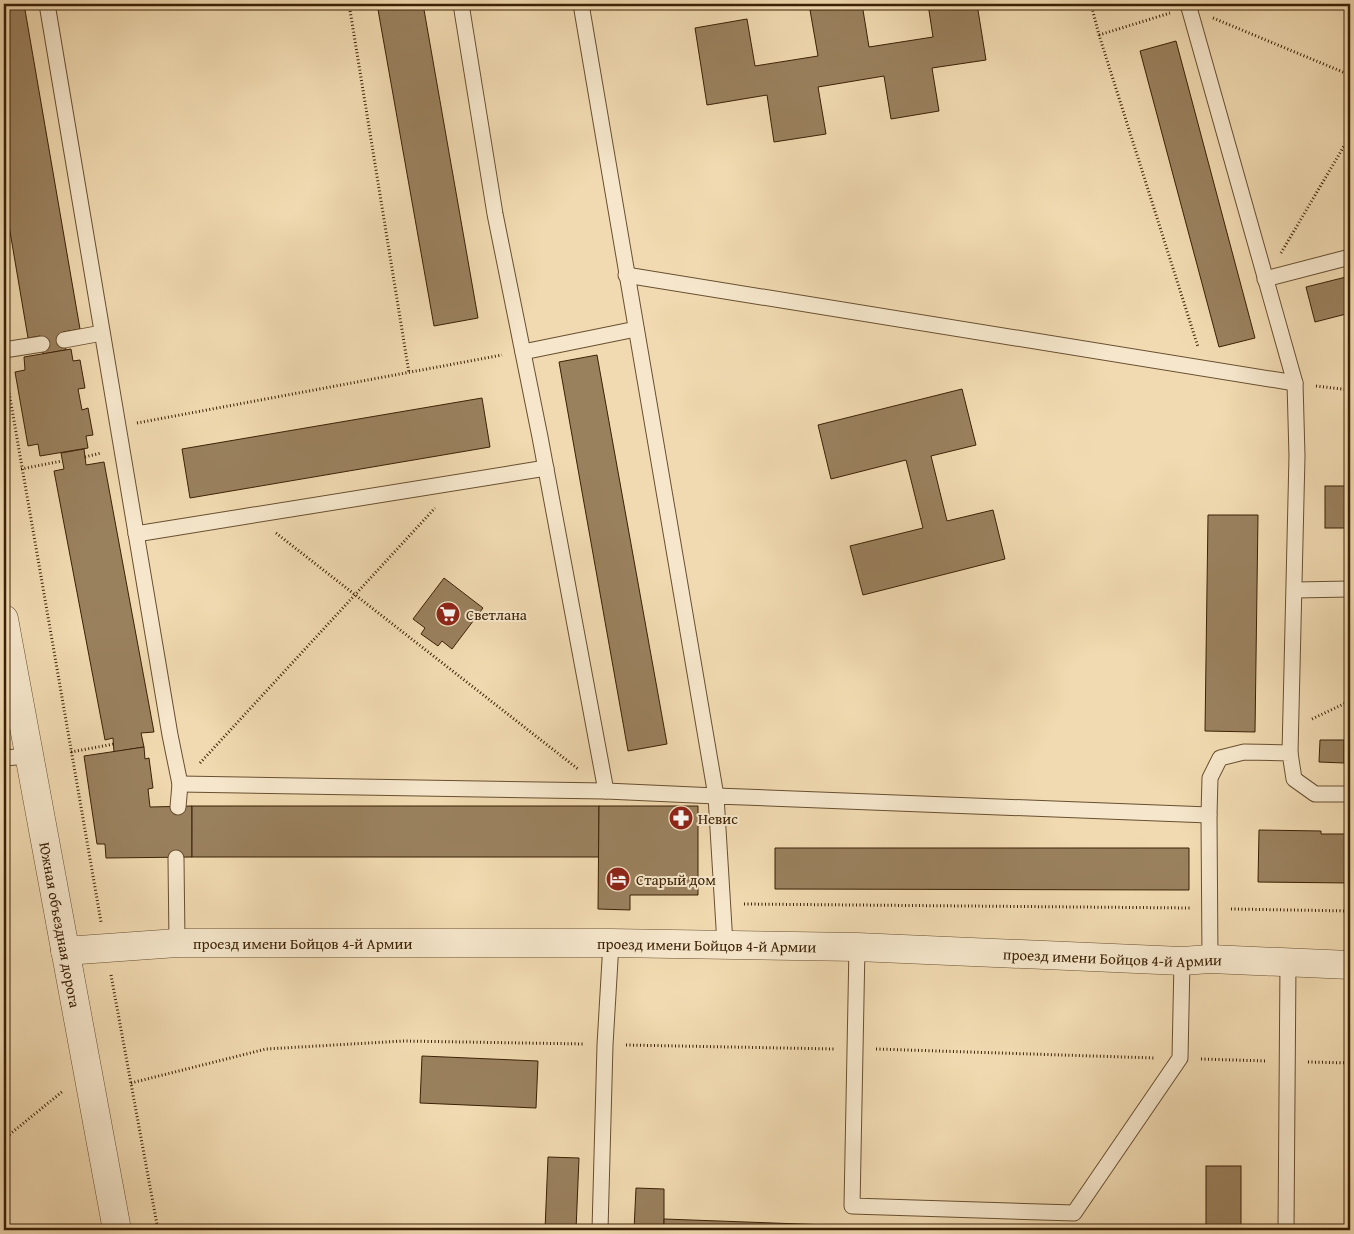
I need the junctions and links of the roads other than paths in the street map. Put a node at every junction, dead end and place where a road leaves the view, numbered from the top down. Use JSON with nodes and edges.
{"nodes":[{"id":1,"x":47,"y":4,"type":"edge"},
{"id":2,"x":461,"y":4,"type":"edge"},
{"id":3,"x":581,"y":4,"type":"edge"},
{"id":4,"x":1188,"y":5,"type":"edge"},
{"id":5,"x":1350,"y":257,"type":"edge"},
{"id":6,"x":626,"y":275,"type":"junction"},
{"id":7,"x":1265,"y":280,"type":"junction"},
{"id":8,"x":636,"y":329,"type":"junction"},
{"id":9,"x":102,"y":333,"type":"junction"},
{"id":10,"x":64,"y":340,"type":"dead end"},
{"id":11,"x":42,"y":344,"type":"dead end"},
{"id":12,"x":4,"y":350,"type":"edge"},
{"id":13,"x":523,"y":352,"type":"junction"},
{"id":14,"x":1295,"y":383,"type":"junction"},
{"id":15,"x":546,"y":468,"type":"junction"},
{"id":16,"x":136,"y":534,"type":"junction"},
{"id":17,"x":1350,"y":589,"type":"edge"},
{"id":18,"x":1295,"y":590,"type":"junction"},
{"id":19,"x":4,"y":619,"type":"edge"},
{"id":20,"x":1290,"y":754,"type":"junction"},
{"id":21,"x":16,"y":757,"type":"edge"},
{"id":22,"x":180,"y":784,"type":"junction"},
{"id":23,"x":606,"y":791,"type":"junction"},
{"id":24,"x":1350,"y":794,"type":"edge"},
{"id":25,"x":716,"y":796,"type":"junction"},
{"id":26,"x":178,"y":806,"type":"dead end"},
{"id":27,"x":1209,"y":815,"type":"junction"},
{"id":28,"x":176,"y":858,"type":"dead end"},
{"id":29,"x":611,"y":943,"type":"junction"},
{"id":30,"x":177,"y":944,"type":"junction"},
{"id":31,"x":726,"y":944,"type":"junction"},
{"id":32,"x":857,"y":946,"type":"junction"},
{"id":33,"x":64,"y":950,"type":"junction"},
{"id":34,"x":1210,"y":959,"type":"junction"},
{"id":35,"x":1182,"y":961,"type":"junction"},
{"id":36,"x":1288,"y":962,"type":"junction"},
{"id":37,"x":1350,"y":965,"type":"edge"},
{"id":38,"x":117,"y":1230,"type":"edge"},
{"id":39,"x":600,"y":1230,"type":"edge"},
{"id":40,"x":1286,"y":1230,"type":"edge"}],
"edges":[{"from":1,"to":9,"type":"lane"},
{"from":2,"to":13,"type":"lane"},
{"from":3,"to":6,"type":"lane"},
{"from":4,"to":7,"type":"lane"},
{"from":5,"to":7,"type":"lane"},
{"from":6,"to":8,"type":"lane"},
{"from":6,"to":14,"type":"lane"},
{"from":7,"to":14,"type":"lane"},
{"from":8,"to":13,"type":"lane"},
{"from":8,"to":25,"type":"lane"},
{"from":9,"to":10,"type":"lane"},
{"from":9,"to":16,"type":"lane"},
{"from":11,"to":12,"type":"lane"},
{"from":13,"to":15,"type":"lane"},
{"from":14,"to":18,"type":"lane"},
{"from":15,"to":16,"type":"lane"},
{"from":15,"to":23,"type":"lane"},
{"from":16,"to":22,"type":"lane"},
{"from":17,"to":18,"type":"lane"},
{"from":18,"to":20,"type":"lane"},
{"from":19,"to":21,"type":"street","name":"Южная объездная дорога"},
{"from":20,"to":24,"type":"lane"},
{"from":20,"to":27,"type":"lane"},
{"from":21,"to":33,"type":"street","name":"Южная объездная дорога"},
{"from":22,"to":23,"type":"lane"},
{"from":22,"to":26,"type":"lane"},
{"from":23,"to":25,"type":"lane"},
{"from":25,"to":27,"type":"lane"},
{"from":25,"to":31,"type":"lane"},
{"from":27,"to":34,"type":"lane"},
{"from":28,"to":30,"type":"lane"},
{"from":29,"to":30,"type":"street","name":"проезд имени Бойцов 4-й Армии"},
{"from":29,"to":31,"type":"street","name":"проезд имени Бойцов 4-й Армии"},
{"from":29,"to":39,"type":"lane"},
{"from":30,"to":33,"type":"street","name":"проезд имени Бойцов 4-й Армии"},
{"from":31,"to":32,"type":"street","name":"проезд имени Бойцов 4-й Армии"},
{"from":32,"to":35,"type":"street","name":"проезд имени Бойцов 4-й Армии"},
{"from":32,"to":35,"type":"lane"},
{"from":33,"to":38,"type":"street","name":"Южная объездная дорога"},
{"from":34,"to":35,"type":"street","name":"проезд имени Бойцов 4-й Армии"},
{"from":34,"to":36,"type":"street","name":"проезд имени Бойцов 4-й Армии"},
{"from":36,"to":37,"type":"street","name":"проезд имени Бойцов 4-й Армии"},
{"from":36,"to":40,"type":"lane"}]}
